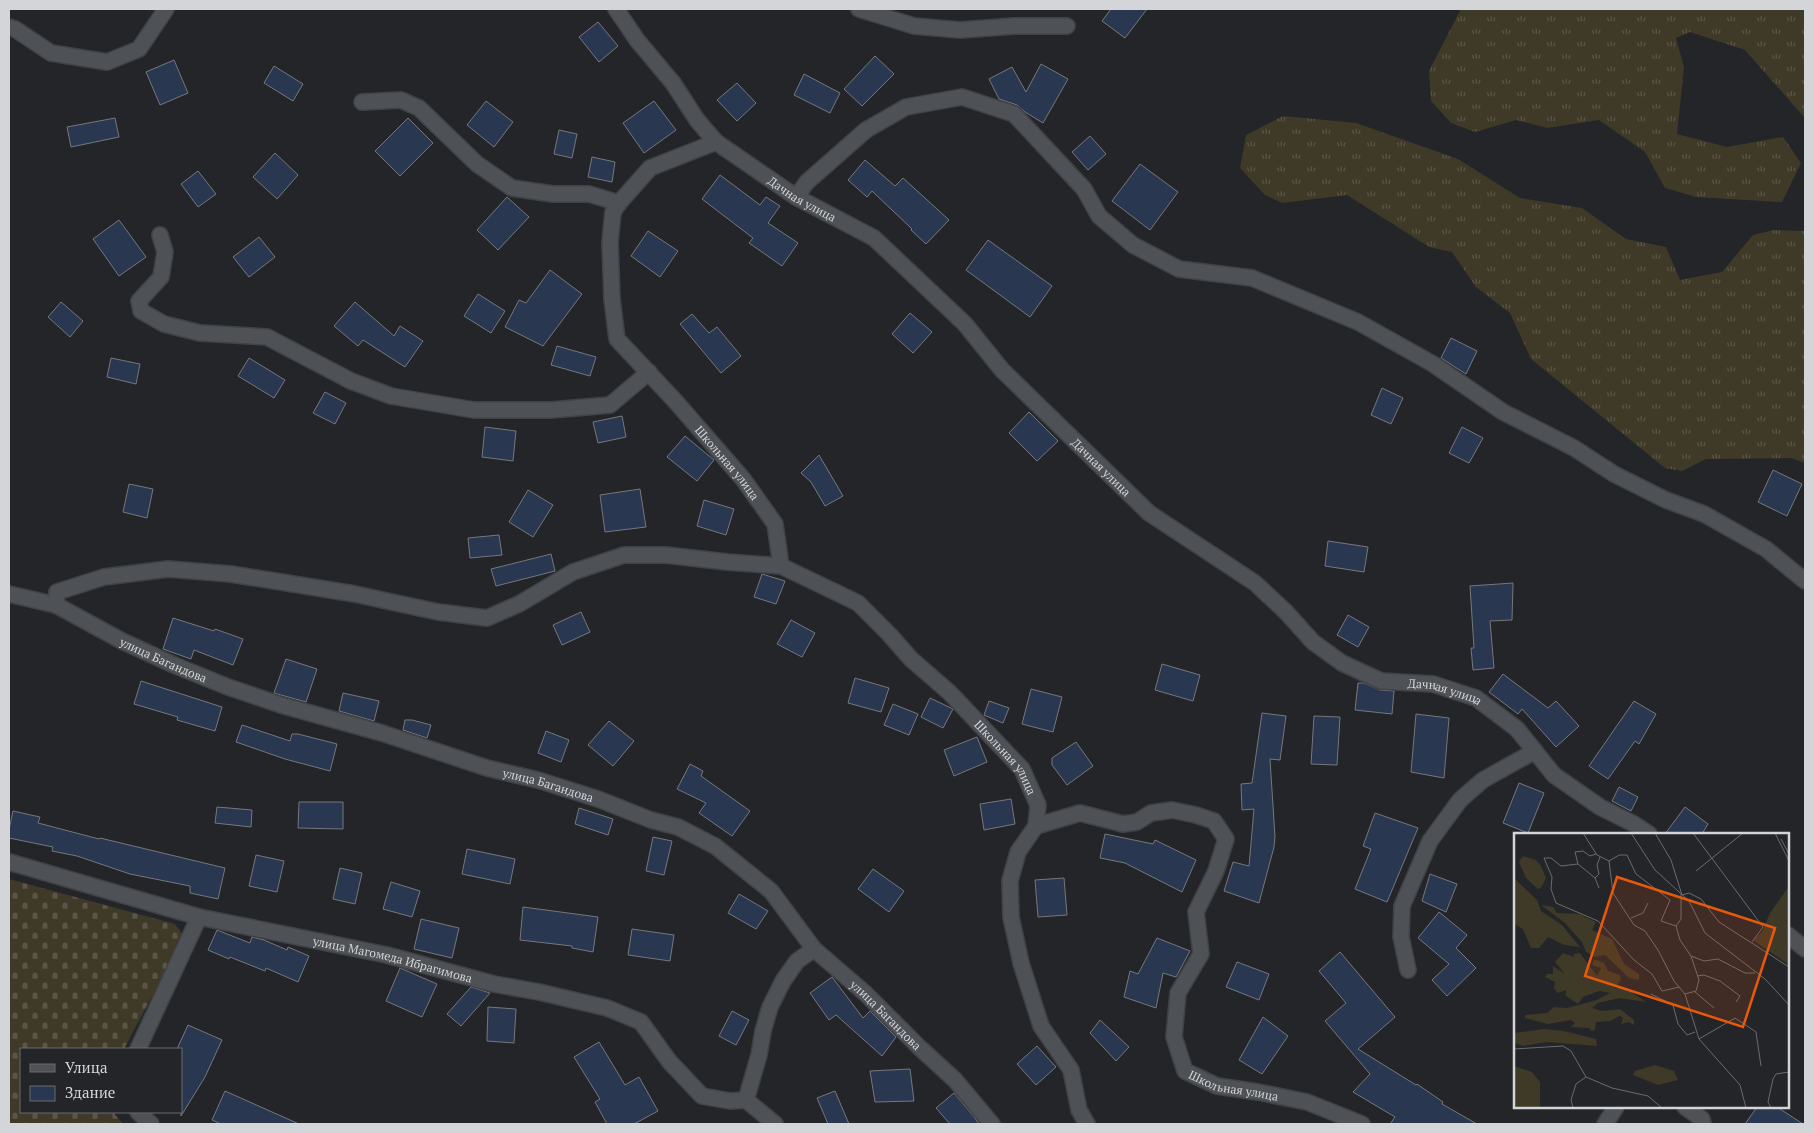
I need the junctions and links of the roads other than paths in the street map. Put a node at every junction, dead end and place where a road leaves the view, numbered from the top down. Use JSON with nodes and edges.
{"nodes":[{"id":1,"x":166,"y":9,"type":"edge"},
{"id":2,"x":616,"y":9,"type":"edge"},
{"id":3,"x":859,"y":9,"type":"edge"},
{"id":4,"x":1066,"y":26,"type":"dead end"},
{"id":5,"x":9,"y":27,"type":"edge"},
{"id":6,"x":362,"y":102,"type":"dead end"},
{"id":7,"x":716,"y":142,"type":"junction"},
{"id":8,"x":796,"y":197,"type":"junction"},
{"id":9,"x":619,"y":203,"type":"junction"},
{"id":10,"x":160,"y":234,"type":"dead end"},
{"id":11,"x":649,"y":372,"type":"junction"},
{"id":12,"x":781,"y":566,"type":"junction"},
{"id":13,"x":1805,"y":581,"type":"edge"},
{"id":14,"x":9,"y":594,"type":"edge"},
{"id":15,"x":56,"y":605,"type":"junction"},
{"id":16,"x":1535,"y":751,"type":"junction"},
{"id":17,"x":1036,"y":826,"type":"junction"},
{"id":18,"x":1648,"y":833,"type":"edge"},
{"id":19,"x":9,"y":862,"type":"edge"},
{"id":20,"x":199,"y":917,"type":"junction"},
{"id":21,"x":1789,"y":936,"type":"edge"},
{"id":22,"x":814,"y":949,"type":"junction"},
{"id":23,"x":1805,"y":949,"type":"edge"},
{"id":24,"x":1408,"y":970,"type":"dead end"},
{"id":25,"x":138,"y":1048,"type":"edge"},
{"id":26,"x":746,"y":1100,"type":"junction"},
{"id":27,"x":1615,"y":1108,"type":"edge"},
{"id":28,"x":1687,"y":1108,"type":"edge"},
{"id":29,"x":139,"y":1113,"type":"edge"},
{"id":30,"x":152,"y":1124,"type":"edge"},
{"id":31,"x":775,"y":1124,"type":"edge"},
{"id":32,"x":992,"y":1124,"type":"edge"},
{"id":33,"x":1087,"y":1124,"type":"edge"},
{"id":34,"x":1362,"y":1124,"type":"edge"},
{"id":35,"x":1605,"y":1124,"type":"edge"},
{"id":36,"x":1703,"y":1124,"type":"edge"}],
"edges":[{"from":1,"to":5,"type":"street"},
{"from":2,"to":7,"type":"street","name":"Дачная улица"},
{"from":3,"to":4,"type":"street"},
{"from":6,"to":9,"type":"street"},
{"from":7,"to":8,"type":"street","name":"Дачная улица"},
{"from":7,"to":9,"type":"street"},
{"from":8,"to":13,"type":"street"},
{"from":8,"to":16,"type":"street","name":"Дачная улица"},
{"from":9,"to":11,"type":"street","name":"Школьная улица"},
{"from":10,"to":11,"type":"street"},
{"from":11,"to":12,"type":"street","name":"Школьная улица"},
{"from":12,"to":15,"type":"street"},
{"from":12,"to":17,"type":"street","name":"Школьная улица"},
{"from":14,"to":15,"type":"street","name":"улица Багандова"},
{"from":15,"to":22,"type":"street","name":"улица Багандова"},
{"from":16,"to":18,"type":"street","name":"Дачная улица"},
{"from":16,"to":24,"type":"street"},
{"from":17,"to":33,"type":"street"},
{"from":17,"to":34,"type":"street","name":"Школьная улица"},
{"from":19,"to":20,"type":"street","name":"улица Магомеда Ибрагимова"},
{"from":20,"to":25,"type":"street"},
{"from":20,"to":26,"type":"street","name":"улица Магомеда Ибрагимова"},
{"from":21,"to":23,"type":"street"},
{"from":22,"to":26,"type":"street"},
{"from":22,"to":32,"type":"street","name":"улица Багандова"},
{"from":26,"to":31,"type":"street"},
{"from":27,"to":35,"type":"street"},
{"from":28,"to":36,"type":"street"},
{"from":29,"to":30,"type":"street"}]}
